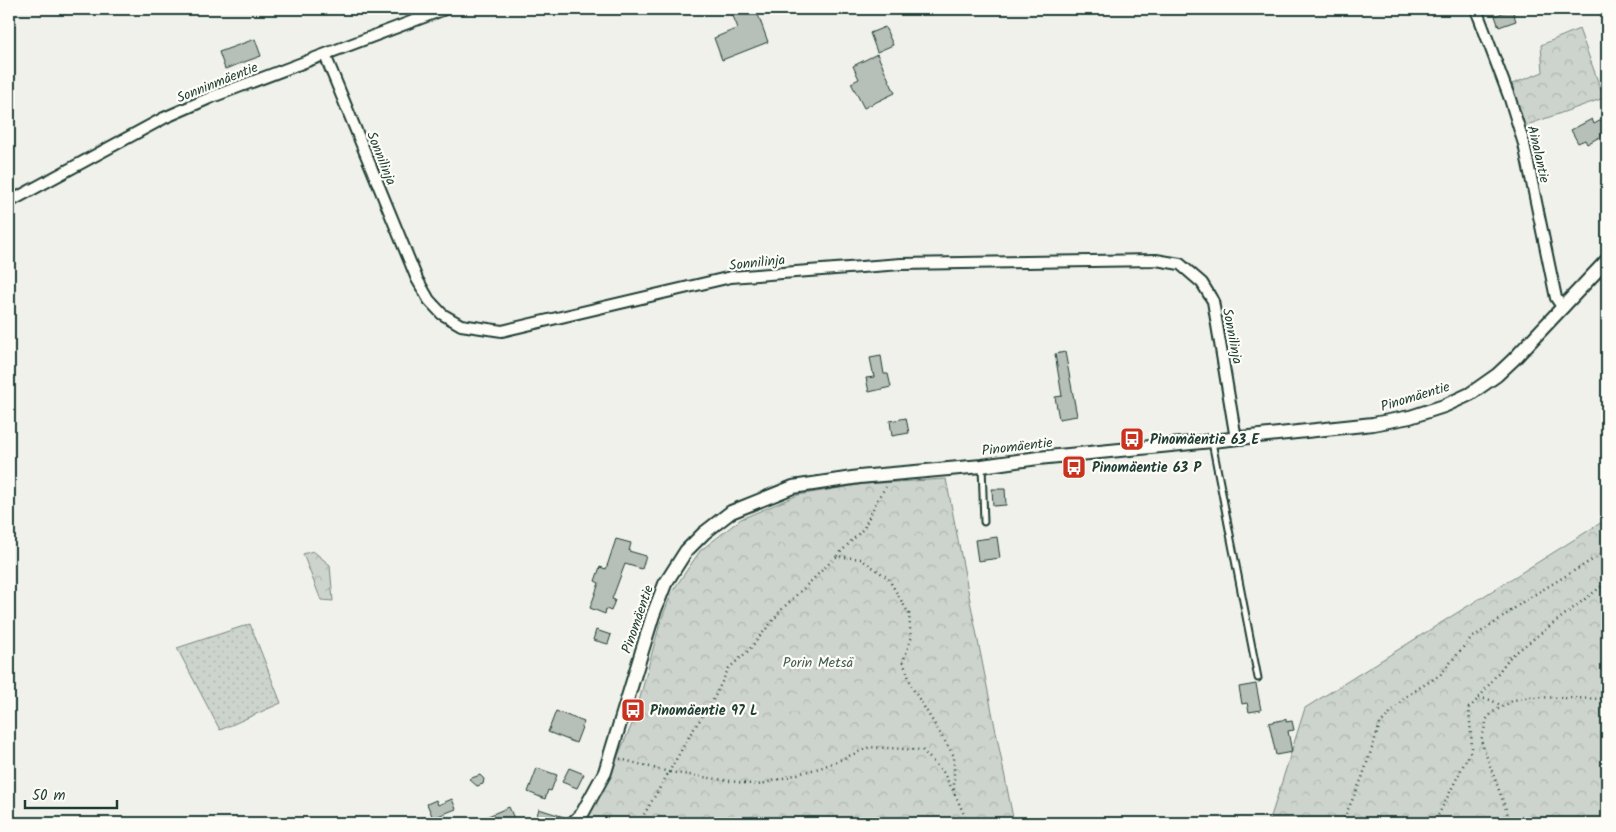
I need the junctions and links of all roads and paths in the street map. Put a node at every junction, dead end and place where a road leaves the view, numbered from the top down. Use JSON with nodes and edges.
{"nodes":[{"id":1,"x":445,"y":9,"type":"edge"},
{"id":2,"x":1476,"y":9,"type":"edge"},
{"id":3,"x":325,"y":55,"type":"junction"},
{"id":4,"x":9,"y":202,"type":"edge"},
{"id":5,"x":1607,"y":260,"type":"edge"},
{"id":6,"x":1563,"y":308,"type":"junction"},
{"id":7,"x":1236,"y":439,"type":"junction"},
{"id":8,"x":1212,"y":442,"type":"junction"},
{"id":9,"x":982,"y":466,"type":"junction"},
{"id":10,"x":895,"y":472,"type":"junction"},
{"id":11,"x":984,"y":522,"type":"dead end"},
{"id":12,"x":1607,"y":551,"type":"edge"},
{"id":13,"x":837,"y":556,"type":"junction"},
{"id":14,"x":1607,"y":582,"type":"edge"},
{"id":15,"x":1258,"y":678,"type":"dead end"},
{"id":16,"x":1479,"y":698,"type":"junction"},
{"id":17,"x":1607,"y":699,"type":"edge"},
{"id":18,"x":1502,"y":706,"type":"junction"},
{"id":19,"x":610,"y":756,"type":"junction"},
{"id":20,"x":669,"y":772,"type":"junction"},
{"id":21,"x":954,"y":792,"type":"junction"},
{"id":22,"x":573,"y":823,"type":"edge"},
{"id":23,"x":639,"y":823,"type":"edge"},
{"id":24,"x":966,"y":823,"type":"edge"},
{"id":25,"x":1342,"y":823,"type":"edge"},
{"id":26,"x":1432,"y":823,"type":"edge"},
{"id":27,"x":1511,"y":823,"type":"edge"}],
"edges":[{"from":1,"to":3,"type":"street","name":"Sonninmäentie"},
{"from":2,"to":6,"type":"street","name":"Ainalantie"},
{"from":3,"to":4,"type":"street","name":"Sonninmäentie"},
{"from":3,"to":7,"type":"street","name":"Sonnilinja"},
{"from":5,"to":6,"type":"street","name":"Pinomäentie"},
{"from":6,"to":7,"type":"street","name":"Pinomäentie"},
{"from":7,"to":8,"type":"street","name":"Pinomäentie"},
{"from":8,"to":9,"type":"street","name":"Pinomäentie"},
{"from":8,"to":15,"type":"lane"},
{"from":9,"to":10,"type":"street","name":"Pinomäentie"},
{"from":9,"to":11,"type":"lane"},
{"from":10,"to":13,"type":"path"},
{"from":10,"to":19,"type":"street","name":"Pinomäentie"},
{"from":12,"to":25,"type":"path"},
{"from":13,"to":20,"type":"path"},
{"from":13,"to":21,"type":"path"},
{"from":14,"to":16,"type":"path"},
{"from":16,"to":18,"type":"path"},
{"from":16,"to":26,"type":"path"},
{"from":17,"to":18,"type":"path"},
{"from":18,"to":27,"type":"path"},
{"from":19,"to":20,"type":"path"},
{"from":19,"to":22,"type":"street","name":"Pinomäentie"},
{"from":20,"to":21,"type":"path"},
{"from":20,"to":23,"type":"path"},
{"from":21,"to":24,"type":"path"}]}
